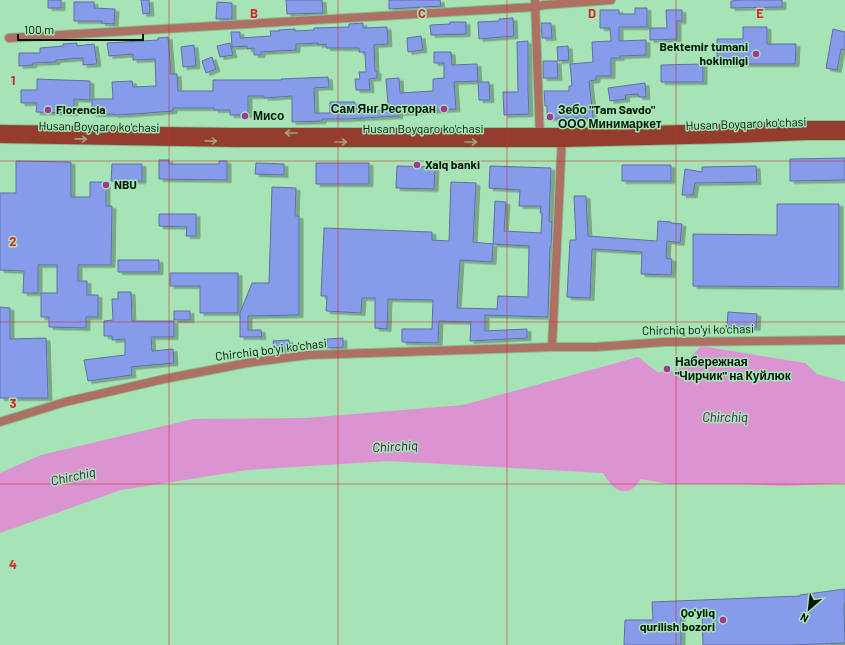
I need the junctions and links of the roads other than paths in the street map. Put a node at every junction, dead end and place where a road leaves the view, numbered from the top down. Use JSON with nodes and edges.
{"nodes":[{"id":1,"x":611,"y":0,"type":"edge"},
{"id":2,"x":535,"y":3,"type":"edge"},
{"id":3,"x":9,"y":38,"type":"dead end"},
{"id":4,"x":845,"y":126,"type":"edge"},
{"id":5,"x":0,"y":130,"type":"edge"},
{"id":6,"x":845,"y":135,"type":"edge"},
{"id":7,"x":540,"y":137,"type":"junction"},
{"id":8,"x":562,"y":137,"type":"junction"},
{"id":9,"x":0,"y":138,"type":"edge"},
{"id":10,"x":845,"y":340,"type":"edge"},
{"id":11,"x":552,"y":347,"type":"junction"},
{"id":12,"x":0,"y":422,"type":"edge"}],
"edges":[{"from":1,"to":2,"type":"street"},
{"from":2,"to":3,"type":"street"},
{"from":2,"to":7,"type":"street"},
{"from":4,"to":8,"type":"main road","name":"Husan Boyqaro ko'chasi"},
{"from":7,"to":5,"type":"main road","name":"Husan Boyqaro ko'chasi","one_way":true},
{"from":6,"to":8,"type":"main road","name":"Husan Boyqaro ko'chasi"},
{"from":7,"to":8,"type":"main road","name":"Husan Boyqaro ko'chasi"},
{"from":9,"to":7,"type":"main road","name":"Husan Boyqaro ko'chasi","one_way":true},
{"from":8,"to":11,"type":"street"},
{"from":10,"to":11,"type":"street","name":"Chirchiq bo'yi ko'chasi"},
{"from":11,"to":12,"type":"street","name":"Chirchiq bo'yi ko'chasi"}]}
